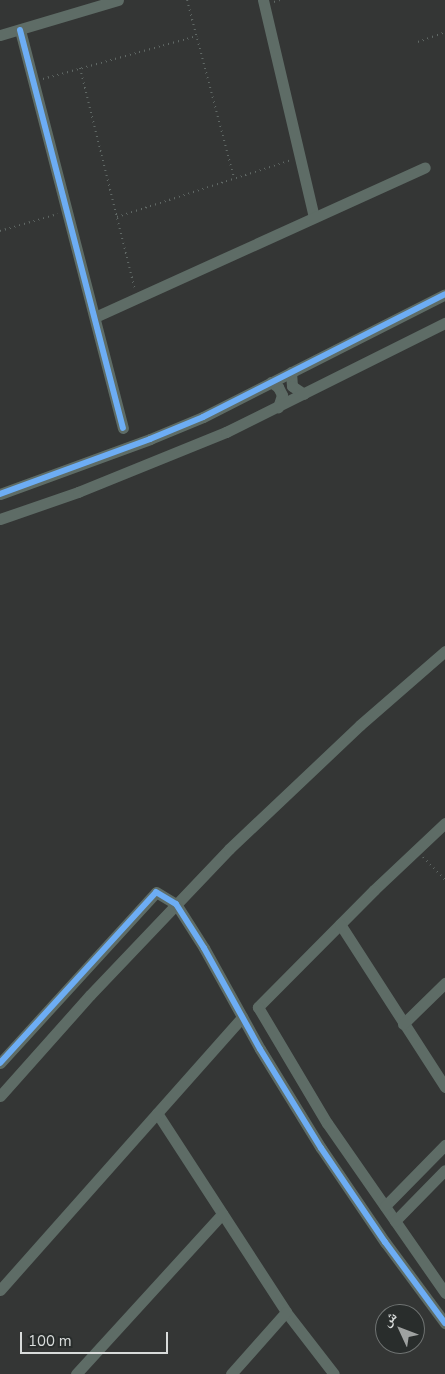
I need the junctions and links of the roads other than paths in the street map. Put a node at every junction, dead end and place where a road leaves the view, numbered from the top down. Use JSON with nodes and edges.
{"nodes":[{"id":1,"x":118,"y":0,"type":"edge"},
{"id":2,"x":263,"y":0,"type":"edge"},
{"id":3,"x":20,"y":30,"type":"junction"},
{"id":4,"x":0,"y":36,"type":"edge"},
{"id":5,"x":425,"y":167,"type":"dead end"},
{"id":6,"x":314,"y":217,"type":"junction"},
{"id":7,"x":445,"y":294,"type":"edge"},
{"id":8,"x":95,"y":317,"type":"junction"},
{"id":9,"x":445,"y":323,"type":"edge"},
{"id":10,"x":291,"y":372,"type":"junction"},
{"id":11,"x":271,"y":382,"type":"junction"},
{"id":12,"x":304,"y":394,"type":"junction"},
{"id":13,"x":278,"y":407,"type":"junction"},
{"id":14,"x":123,"y":428,"type":"dead end"},
{"id":15,"x":0,"y":494,"type":"edge"},
{"id":16,"x":0,"y":520,"type":"edge"},
{"id":17,"x":445,"y":651,"type":"edge"},
{"id":18,"x":445,"y":823,"type":"edge"},
{"id":19,"x":176,"y":904,"type":"junction"},
{"id":20,"x":340,"y":924,"type":"junction"},
{"id":21,"x":445,"y":983,"type":"edge"},
{"id":22,"x":242,"y":1017,"type":"junction"},
{"id":23,"x":403,"y":1024,"type":"junction"},
{"id":24,"x":0,"y":1063,"type":"edge"},
{"id":25,"x":445,"y":1087,"type":"edge"},
{"id":26,"x":0,"y":1096,"type":"edge"},
{"id":27,"x":157,"y":1113,"type":"junction"},
{"id":28,"x":445,"y":1145,"type":"edge"},
{"id":29,"x":429,"y":1162,"type":"junction"},
{"id":30,"x":442,"y":1172,"type":"edge"},
{"id":31,"x":385,"y":1206,"type":"junction"},
{"id":32,"x":222,"y":1214,"type":"junction"},
{"id":33,"x":395,"y":1221,"type":"junction"},
{"id":34,"x":0,"y":1290,"type":"edge"},
{"id":35,"x":445,"y":1293,"type":"edge"},
{"id":36,"x":286,"y":1312,"type":"junction"},
{"id":37,"x":445,"y":1323,"type":"edge"},
{"id":38,"x":76,"y":1374,"type":"edge"},
{"id":39,"x":231,"y":1374,"type":"edge"},
{"id":40,"x":334,"y":1374,"type":"edge"}],
"edges":[{"from":1,"to":3,"type":"street"},
{"from":2,"to":6,"type":"street"},
{"from":3,"to":4,"type":"street"},
{"from":3,"to":8,"type":"street"},
{"from":5,"to":6,"type":"street"},
{"from":6,"to":8,"type":"street"},
{"from":7,"to":10,"type":"street"},
{"from":8,"to":14,"type":"street"},
{"from":9,"to":12,"type":"street"},
{"from":10,"to":11,"type":"street"},
{"from":10,"to":12,"type":"street"},
{"from":11,"to":13,"type":"street"},
{"from":11,"to":15,"type":"street"},
{"from":12,"to":13,"type":"street"},
{"from":13,"to":16,"type":"street"},
{"from":17,"to":19,"type":"street"},
{"from":18,"to":20,"type":"street"},
{"from":19,"to":22,"type":"street"},
{"from":19,"to":24,"type":"street"},
{"from":19,"to":26,"type":"street"},
{"from":20,"to":23,"type":"street"},
{"from":20,"to":31,"type":"street"},
{"from":21,"to":23,"type":"street"},
{"from":22,"to":27,"type":"street"},
{"from":22,"to":37,"type":"street"},
{"from":23,"to":25,"type":"street"},
{"from":27,"to":32,"type":"street"},
{"from":27,"to":34,"type":"street"},
{"from":28,"to":29,"type":"street"},
{"from":29,"to":30,"type":"street"},
{"from":29,"to":31,"type":"street"},
{"from":30,"to":33,"type":"street"},
{"from":31,"to":33,"type":"street"},
{"from":32,"to":36,"type":"street"},
{"from":32,"to":38,"type":"street"},
{"from":33,"to":35,"type":"street"},
{"from":36,"to":39,"type":"street"},
{"from":36,"to":40,"type":"street"}]}
